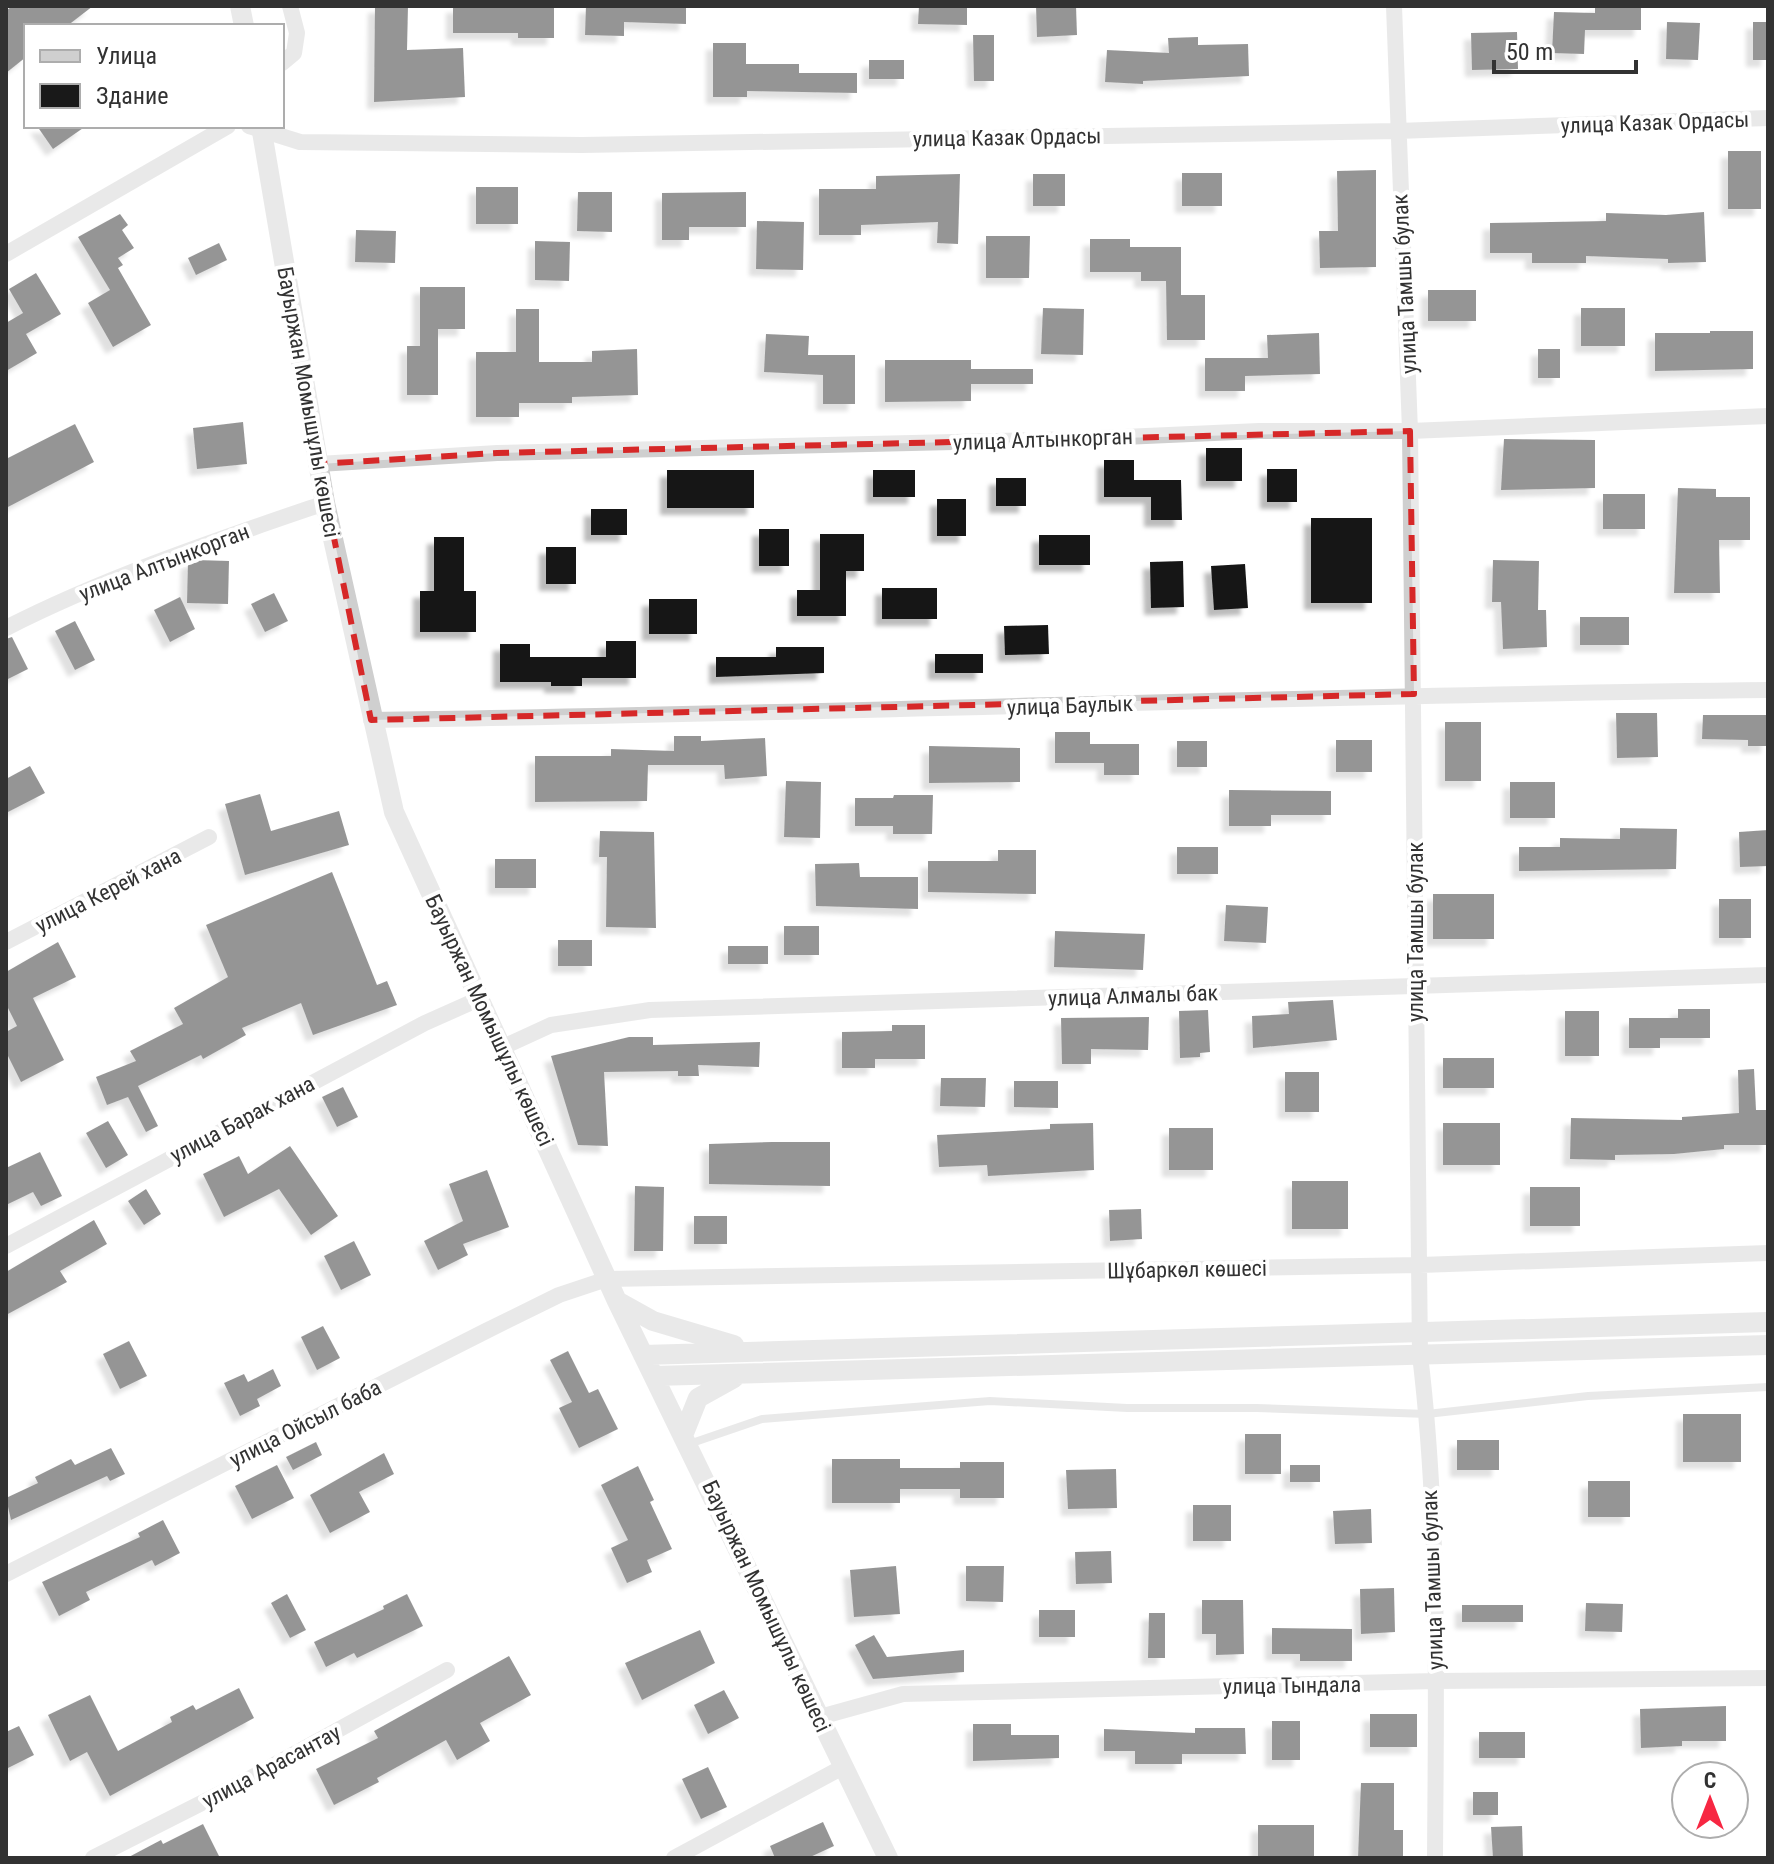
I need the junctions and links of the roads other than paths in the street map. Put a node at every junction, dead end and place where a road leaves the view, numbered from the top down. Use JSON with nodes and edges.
{"nodes":[{"id":1,"x":290,"y":6,"type":"edge"},
{"id":2,"x":1394,"y":6,"type":"edge"},
{"id":3,"x":284,"y":61,"type":"edge"},
{"id":4,"x":1768,"y":118,"type":"edge"},
{"id":5,"x":225,"y":128,"type":"edge"},
{"id":6,"x":257,"y":128,"type":"edge"},
{"id":7,"x":260,"y":128,"type":"edge"},
{"id":8,"x":1397,"y":131,"type":"junction"},
{"id":9,"x":6,"y":254,"type":"edge"},
{"id":10,"x":1768,"y":416,"type":"edge"},
{"id":11,"x":1410,"y":431,"type":"junction"},
{"id":12,"x":319,"y":464,"type":"junction"},
{"id":13,"x":325,"y":503,"type":"junction"},
{"id":14,"x":6,"y":628,"type":"edge"},
{"id":15,"x":1768,"y":690,"type":"edge"},
{"id":16,"x":1414,"y":694,"type":"junction"},
{"id":17,"x":371,"y":720,"type":"junction"},
{"id":18,"x":209,"y":837,"type":"dead end"},
{"id":19,"x":6,"y":942,"type":"edge"},
{"id":20,"x":1768,"y":975,"type":"edge"},
{"id":21,"x":1414,"y":986,"type":"junction"},
{"id":22,"x":481,"y":998,"type":"junction"},
{"id":23,"x":503,"y":1047,"type":"junction"},
{"id":24,"x":6,"y":1246,"type":"edge"},
{"id":25,"x":1768,"y":1253,"type":"edge"},
{"id":26,"x":1420,"y":1265,"type":"junction"},
{"id":27,"x":607,"y":1279,"type":"junction"},
{"id":28,"x":617,"y":1301,"type":"junction"},
{"id":29,"x":1768,"y":1322,"type":"edge"},
{"id":30,"x":1420,"y":1332,"type":"junction"},
{"id":31,"x":1768,"y":1345,"type":"edge"},
{"id":32,"x":765,"y":1352,"type":"junction"},
{"id":33,"x":643,"y":1355,"type":"junction"},
{"id":34,"x":1420,"y":1355,"type":"junction"},
{"id":35,"x":745,"y":1373,"type":"junction"},
{"id":36,"x":654,"y":1376,"type":"junction"},
{"id":37,"x":1768,"y":1387,"type":"edge"},
{"id":38,"x":1427,"y":1414,"type":"junction"},
{"id":39,"x":686,"y":1438,"type":"junction"},
{"id":40,"x":6,"y":1574,"type":"edge"},
{"id":41,"x":447,"y":1670,"type":"dead end"},
{"id":42,"x":1768,"y":1678,"type":"edge"},
{"id":43,"x":1436,"y":1681,"type":"junction"},
{"id":44,"x":820,"y":1717,"type":"junction"},
{"id":45,"x":843,"y":1767,"type":"junction"},
{"id":46,"x":93,"y":1858,"type":"edge"},
{"id":47,"x":674,"y":1858,"type":"edge"},
{"id":48,"x":888,"y":1858,"type":"edge"},
{"id":49,"x":1435,"y":1858,"type":"edge"}],
"edges":[{"from":1,"to":3,"type":"street"},
{"from":2,"to":8,"type":"street","name":"улица Тамшы булак"},
{"from":4,"to":8,"type":"street","name":"улица Казак Ордасы"},
{"from":5,"to":9,"type":"street"},
{"from":6,"to":12,"type":"street","name":"Бауыржан Момышұлы көшесі"},
{"from":7,"to":8,"type":"street","name":"улица Казак Ордасы"},
{"from":8,"to":11,"type":"street","name":"улица Тамшы булак"},
{"from":10,"to":11,"type":"street","name":"улица Алтынкорган"},
{"from":11,"to":12,"type":"street","name":"улица Алтынкорган"},
{"from":11,"to":16,"type":"street","name":"улица Тамшы булак"},
{"from":12,"to":13,"type":"street","name":"Бауыржан Момышұлы көшесі"},
{"from":13,"to":14,"type":"street","name":"улица Алтынкорган"},
{"from":13,"to":17,"type":"street","name":"Бауыржан Момышұлы көшесі"},
{"from":15,"to":16,"type":"street","name":"улица Баулык"},
{"from":16,"to":17,"type":"street","name":"улица Баулык"},
{"from":16,"to":21,"type":"street","name":"улица Тамшы булак"},
{"from":17,"to":22,"type":"street","name":"Бауыржан Момышұлы көшесі"},
{"from":18,"to":19,"type":"street","name":"улица Керей хана"},
{"from":20,"to":21,"type":"street","name":"улица Алмалы бак"},
{"from":21,"to":23,"type":"street","name":"улица Алмалы бак"},
{"from":21,"to":26,"type":"street","name":"улица Тамшы булак"},
{"from":22,"to":23,"type":"street","name":"Бауыржан Момышұлы көшесі"},
{"from":22,"to":24,"type":"street","name":"улица Барак хана"},
{"from":23,"to":27,"type":"street","name":"Бауыржан Момышұлы көшесі"},
{"from":25,"to":26,"type":"street","name":"Шұбаркөл көшесі"},
{"from":26,"to":27,"type":"street","name":"Шұбаркөл көшесі"},
{"from":26,"to":30,"type":"street","name":"улица Тамшы булак"},
{"from":27,"to":28,"type":"street","name":"Бауыржан Момышұлы көшесі"},
{"from":27,"to":40,"type":"street","name":"улица Ойсыл баба"},
{"from":28,"to":32,"type":"street"},
{"from":28,"to":33,"type":"street","name":"Бауыржан Момышұлы көшесі"},
{"from":29,"to":30,"type":"street"},
{"from":30,"to":32,"type":"street"},
{"from":30,"to":34,"type":"street","name":"улица Тамшы булак"},
{"from":31,"to":34,"type":"street"},
{"from":32,"to":33,"type":"street"},
{"from":33,"to":36,"type":"street","name":"Бауыржан Момышұлы көшесі"},
{"from":34,"to":35,"type":"street"},
{"from":34,"to":38,"type":"street","name":"улица Тамшы булак"},
{"from":35,"to":36,"type":"street"},
{"from":35,"to":39,"type":"street"},
{"from":36,"to":39,"type":"street","name":"Бауыржан Момышұлы көшесі"},
{"from":37,"to":38,"type":"lane"},
{"from":38,"to":39,"type":"lane"},
{"from":38,"to":43,"type":"street","name":"улица Тамшы булак"},
{"from":39,"to":44,"type":"street","name":"Бауыржан Момышұлы көшесі"},
{"from":41,"to":46,"type":"street","name":"улица Арасантау"},
{"from":42,"to":43,"type":"street","name":"улица Тындала"},
{"from":43,"to":44,"type":"street","name":"улица Тындала"},
{"from":43,"to":49,"type":"street","name":"улица Тамшы булак"},
{"from":44,"to":45,"type":"street","name":"Бауыржан Момышұлы көшесі"},
{"from":45,"to":47,"type":"street"},
{"from":45,"to":48,"type":"street","name":"Бауыржан Момышұлы көшесі"}]}
